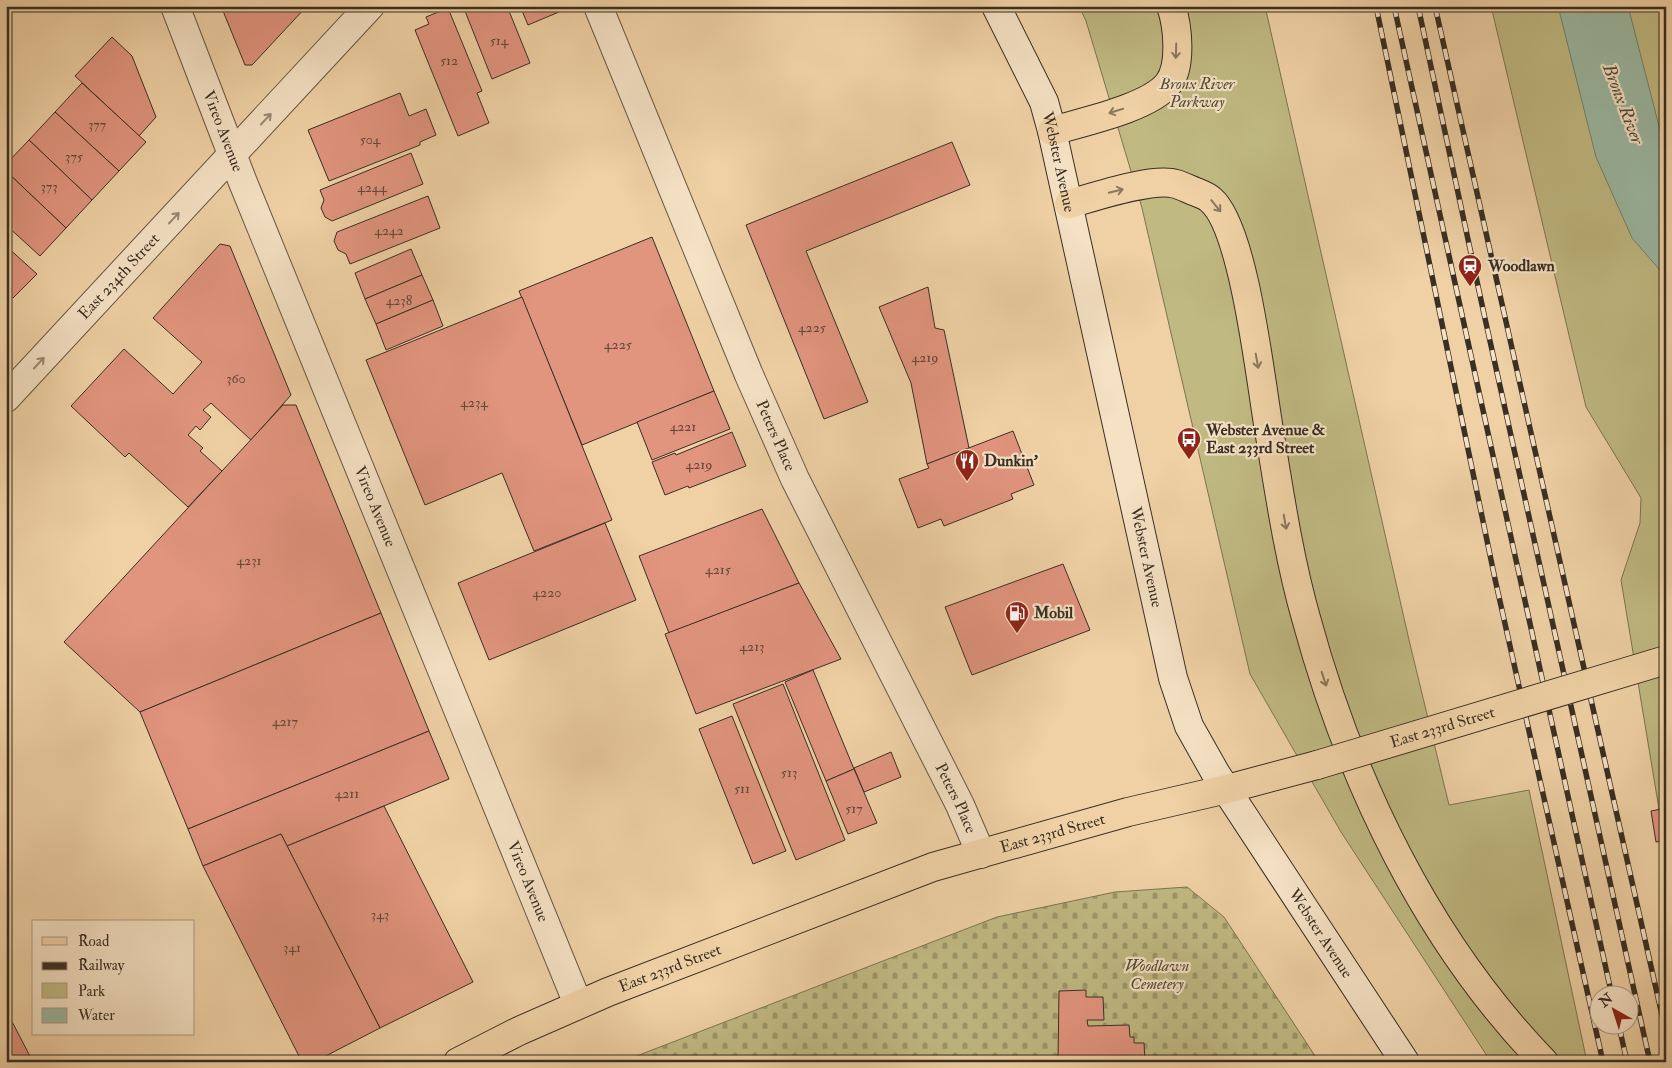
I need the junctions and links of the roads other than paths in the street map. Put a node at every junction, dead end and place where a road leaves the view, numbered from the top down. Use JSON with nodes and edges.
{"nodes":[{"id":1,"x":175,"y":6,"type":"edge"},
{"id":2,"x":370,"y":6,"type":"edge"},
{"id":3,"x":598,"y":6,"type":"edge"},
{"id":4,"x":996,"y":6,"type":"edge"},
{"id":5,"x":1171,"y":6,"type":"edge"},
{"id":6,"x":1052,"y":131,"type":"junction"},
{"id":7,"x":233,"y":155,"type":"junction"},
{"id":8,"x":1069,"y":204,"type":"junction"},
{"id":9,"x":6,"y":398,"type":"edge"},
{"id":10,"x":1666,"y":660,"type":"edge"},
{"id":11,"x":1227,"y":789,"type":"junction"},
{"id":12,"x":981,"y":854,"type":"junction"},
{"id":13,"x":578,"y":1004,"type":"junction"},
{"id":14,"x":458,"y":1062,"type":"edge"},
{"id":15,"x":1405,"y":1062,"type":"edge"},
{"id":16,"x":1544,"y":1062,"type":"edge"}],
"edges":[{"from":1,"to":7,"type":"street","name":"Vireo Avenue"},
{"from":7,"to":2,"type":"street","name":"East 234th Street","one_way":true},
{"from":3,"to":12,"type":"street","name":"Peters Place"},
{"from":4,"to":6,"type":"street","name":"Webster Avenue"},
{"from":5,"to":6,"type":"main road","one_way":true},
{"from":6,"to":8,"type":"street","name":"Webster Avenue"},
{"from":9,"to":7,"type":"street","name":"East 234th Street","one_way":true},
{"from":7,"to":13,"type":"street","name":"Vireo Avenue"},
{"from":8,"to":11,"type":"street","name":"Webster Avenue"},
{"from":8,"to":16,"type":"main road","one_way":true},
{"from":10,"to":11,"type":"main road","name":"East 233rd Street","bridge":true},
{"from":11,"to":12,"type":"main road","name":"East 233rd Street"},
{"from":11,"to":15,"type":"street","name":"Webster Avenue"},
{"from":12,"to":13,"type":"main road","name":"East 233rd Street"},
{"from":13,"to":14,"type":"main road","name":"East 233rd Street"}]}
